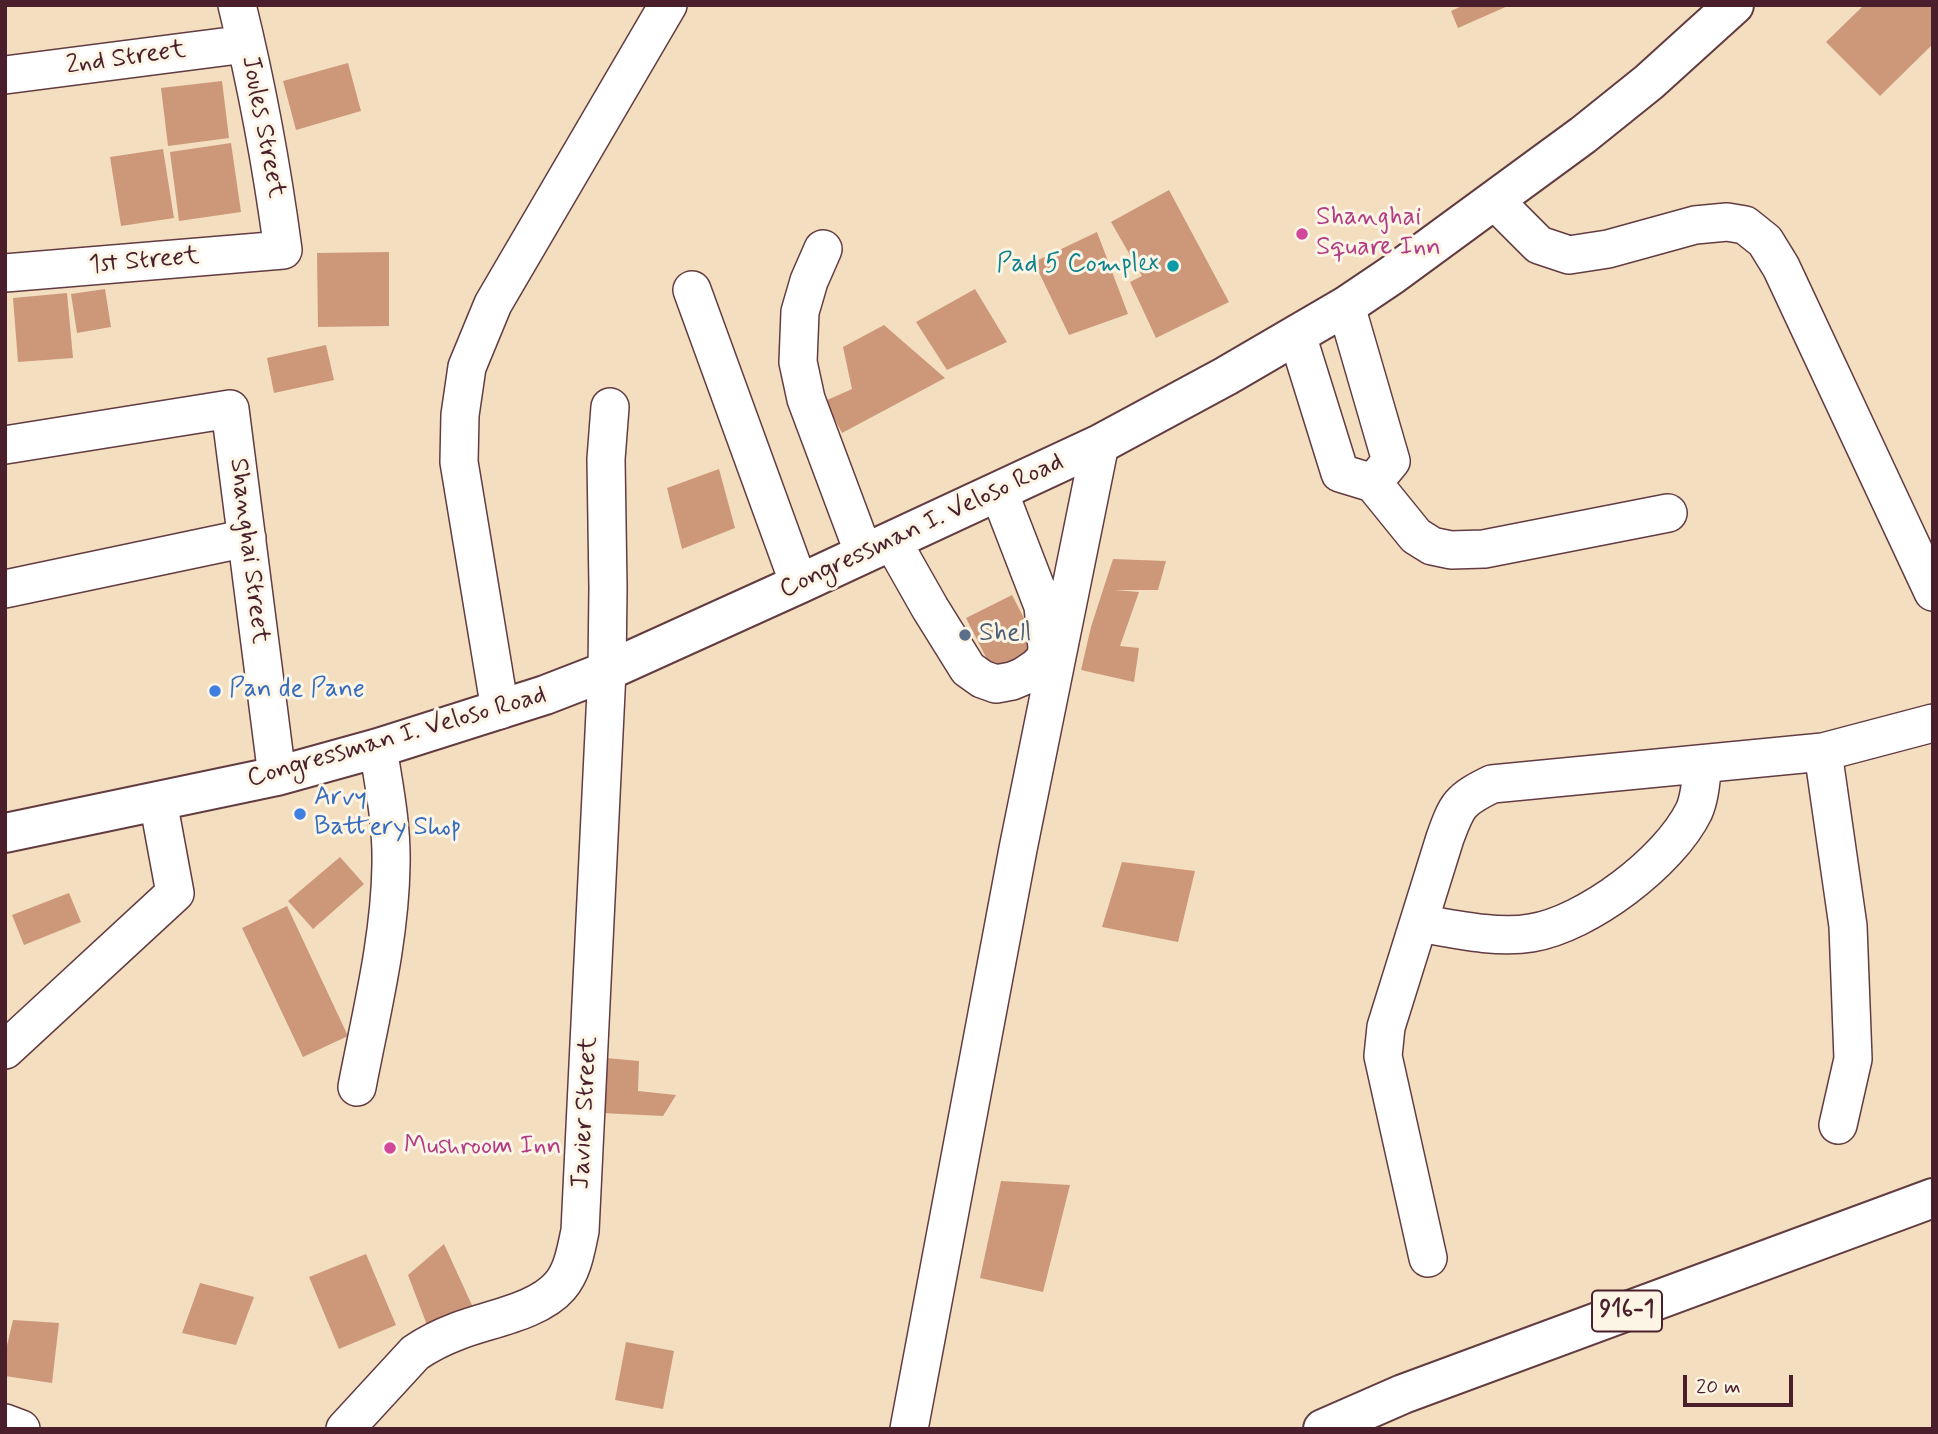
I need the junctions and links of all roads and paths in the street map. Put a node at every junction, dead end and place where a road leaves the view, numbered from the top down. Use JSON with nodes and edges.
{"nodes":[{"id":1,"x":237,"y":5,"type":"edge"},
{"id":2,"x":668,"y":5,"type":"edge"},
{"id":3,"x":1734,"y":5,"type":"edge"},
{"id":4,"x":246,"y":44,"type":"junction"},
{"id":5,"x":5,"y":75,"type":"edge"},
{"id":6,"x":1494,"y":201,"type":"junction"},
{"id":7,"x":823,"y":249,"type":"dead end"},
{"id":8,"x":283,"y":250,"type":"joint"},
{"id":9,"x":5,"y":273,"type":"edge"},
{"id":10,"x":692,"y":290,"type":"dead end"},
{"id":11,"x":1346,"y":306,"type":"junction"},
{"id":12,"x":1297,"y":335,"type":"junction"},
{"id":13,"x":610,"y":407,"type":"dead end"},
{"id":14,"x":1100,"y":444,"type":"junction"},
{"id":15,"x":5,"y":445,"type":"edge"},
{"id":16,"x":1373,"y":483,"type":"junction"},
{"id":17,"x":999,"y":492,"type":"junction"},
{"id":18,"x":1668,"y":513,"type":"dead end"},
{"id":19,"x":247,"y":538,"type":"junction"},
{"id":20,"x":878,"y":547,"type":"junction"},
{"id":21,"x":799,"y":584,"type":"junction"},
{"id":22,"x":5,"y":589,"type":"edge"},
{"id":23,"x":1933,"y":592,"type":"edge"},
{"id":24,"x":607,"y":671,"type":"junction"},
{"id":25,"x":500,"y":710,"type":"junction"},
{"id":26,"x":1933,"y":723,"type":"edge"},
{"id":27,"x":378,"y":748,"type":"junction"},
{"id":28,"x":1823,"y":752,"type":"junction"},
{"id":29,"x":1703,"y":764,"type":"junction"},
{"id":30,"x":277,"y":776,"type":"junction"},
{"id":31,"x":158,"y":802,"type":"junction"},
{"id":32,"x":5,"y":833,"type":"edge"},
{"id":33,"x":1419,"y":923,"type":"junction"},
{"id":34,"x":5,"y":1050,"type":"edge"},
{"id":35,"x":358,"y":1087,"type":"dead end"},
{"id":36,"x":1838,"y":1125,"type":"dead end"},
{"id":37,"x":1933,"y":1198,"type":"edge"},
{"id":38,"x":1428,"y":1258,"type":"dead end"},
{"id":39,"x":5,"y":1423,"type":"edge"},
{"id":40,"x":21,"y":1429,"type":"edge"},
{"id":41,"x":345,"y":1429,"type":"edge"},
{"id":42,"x":909,"y":1429,"type":"edge"},
{"id":43,"x":1324,"y":1429,"type":"edge"}],
"edges":[{"from":1,"to":4,"type":"street","name":"Joules Street"},
{"from":2,"to":25,"type":"street"},
{"from":3,"to":6,"type":"main road","name":"Congressman I. Veloso Road"},
{"from":4,"to":5,"type":"street","name":"2nd Street"},
{"from":4,"to":8,"type":"street","name":"Joules Street"},
{"from":6,"to":11,"type":"main road","name":"Congressman I. Veloso Road"},
{"from":6,"to":23,"type":"street"},
{"from":7,"to":20,"type":"street"},
{"from":8,"to":9,"type":"street","name":"1st Street"},
{"from":10,"to":21,"type":"street"},
{"from":11,"to":12,"type":"main road","name":"Congressman I. Veloso Road"},
{"from":11,"to":16,"type":"street"},
{"from":12,"to":14,"type":"main road","name":"Congressman I. Veloso Road"},
{"from":12,"to":16,"type":"street"},
{"from":13,"to":24,"type":"street","name":"Javier Street"},
{"from":14,"to":17,"type":"main road","name":"Congressman I. Veloso Road"},
{"from":14,"to":42,"type":"street"},
{"from":15,"to":19,"type":"street","name":"Shanghai Street"},
{"from":16,"to":18,"type":"street"},
{"from":17,"to":20,"type":"main road","name":"Congressman I. Veloso Road"},
{"from":17,"to":20,"type":"street"},
{"from":19,"to":22,"type":"street"},
{"from":19,"to":30,"type":"street","name":"Shanghai Street"},
{"from":20,"to":21,"type":"main road","name":"Congressman I. Veloso Road"},
{"from":21,"to":24,"type":"main road","name":"Congressman I. Veloso Road"},
{"from":24,"to":25,"type":"main road","name":"Congressman I. Veloso Road"},
{"from":24,"to":41,"type":"street","name":"Javier Street"},
{"from":25,"to":27,"type":"main road","name":"Congressman I. Veloso Road"},
{"from":26,"to":28,"type":"street"},
{"from":27,"to":30,"type":"main road","name":"Congressman I. Veloso Road"},
{"from":27,"to":35,"type":"street"},
{"from":28,"to":29,"type":"street"},
{"from":28,"to":36,"type":"street"},
{"from":29,"to":33,"type":"street"},
{"from":29,"to":33,"type":"street"},
{"from":30,"to":31,"type":"main road","name":"Congressman I. Veloso Road"},
{"from":31,"to":32,"type":"main road","name":"Congressman I. Veloso Road"},
{"from":31,"to":34,"type":"street"},
{"from":33,"to":38,"type":"street"},
{"from":37,"to":43,"type":"main road","number":"916-1"},
{"from":39,"to":40,"type":"street"}]}
